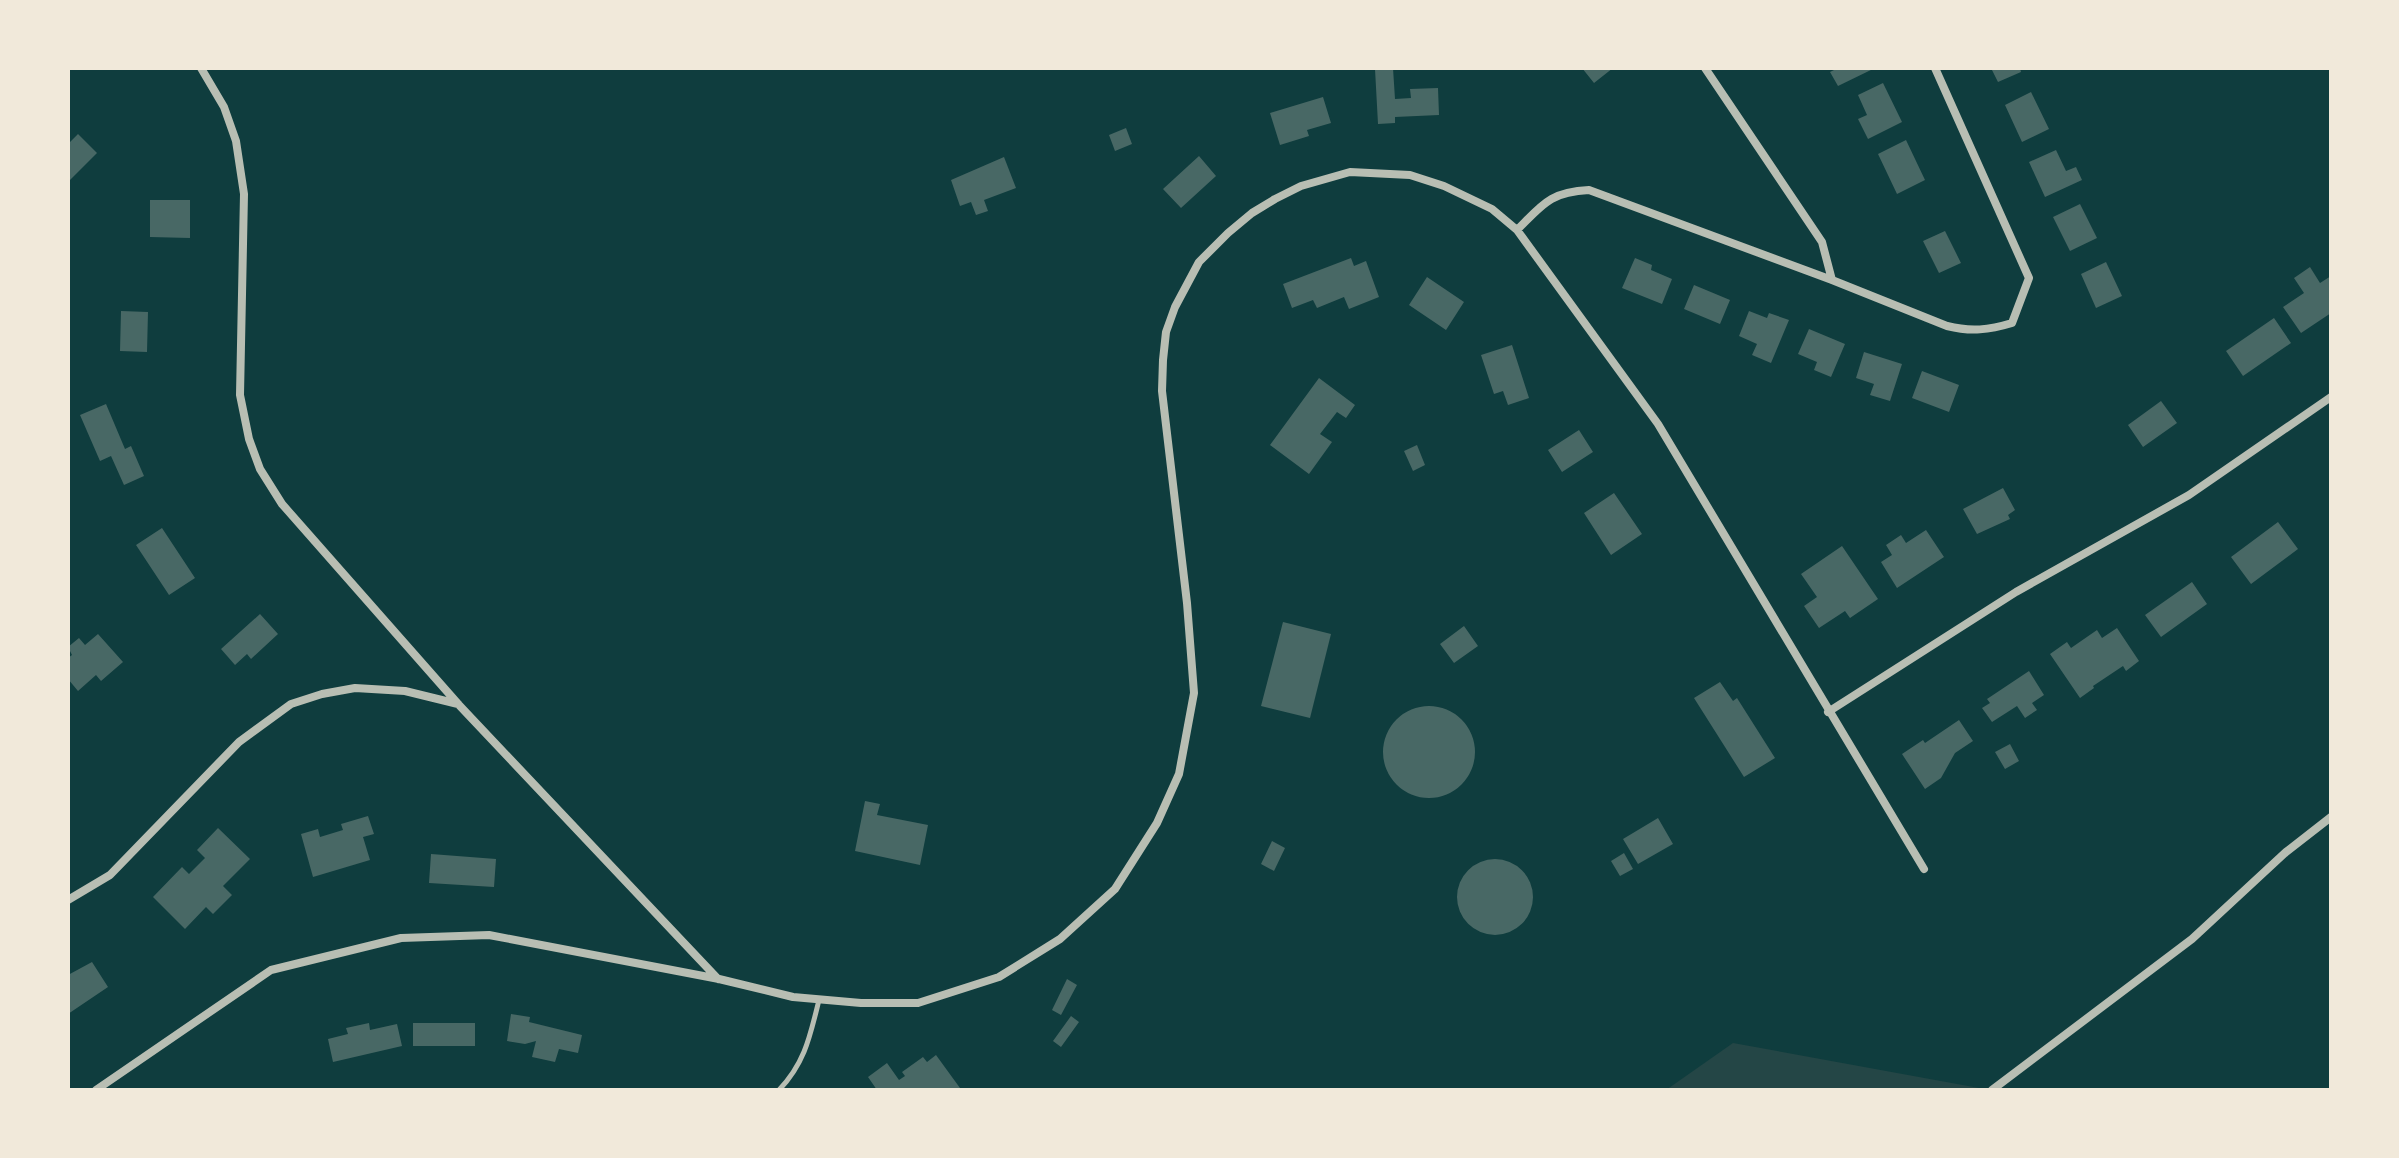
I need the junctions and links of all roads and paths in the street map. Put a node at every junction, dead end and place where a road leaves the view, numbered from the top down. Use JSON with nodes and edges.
{"nodes":[{"id":1,"x":201,"y":68,"type":"edge"},
{"id":2,"x":1705,"y":68,"type":"edge"},
{"id":3,"x":1935,"y":68,"type":"edge"},
{"id":4,"x":1517,"y":230,"type":"junction"},
{"id":5,"x":1832,"y":280,"type":"junction"},
{"id":6,"x":2331,"y":397,"type":"edge"},
{"id":7,"x":459,"y":705,"type":"junction"},
{"id":8,"x":1828,"y":712,"type":"junction"},
{"id":9,"x":2331,"y":817,"type":"edge"},
{"id":10,"x":1924,"y":869,"type":"dead end"},
{"id":11,"x":68,"y":900,"type":"edge"},
{"id":12,"x":719,"y":979,"type":"junction"},
{"id":13,"x":819,"y":999,"type":"junction"},
{"id":14,"x":96,"y":1090,"type":"edge"},
{"id":15,"x":779,"y":1090,"type":"edge"},
{"id":16,"x":1992,"y":1090,"type":"edge"}],
"edges":[{"from":1,"to":7,"type":"street"},
{"from":2,"to":5,"type":"street"},
{"from":3,"to":5,"type":"street"},
{"from":4,"to":5,"type":"street"},
{"from":4,"to":8,"type":"street"},
{"from":4,"to":13,"type":"street"},
{"from":6,"to":8,"type":"street"},
{"from":7,"to":11,"type":"street"},
{"from":7,"to":12,"type":"street"},
{"from":8,"to":10,"type":"street"},
{"from":9,"to":16,"type":"street"},
{"from":12,"to":13,"type":"street"},
{"from":12,"to":14,"type":"street"},
{"from":13,"to":15,"type":"lane"}]}
